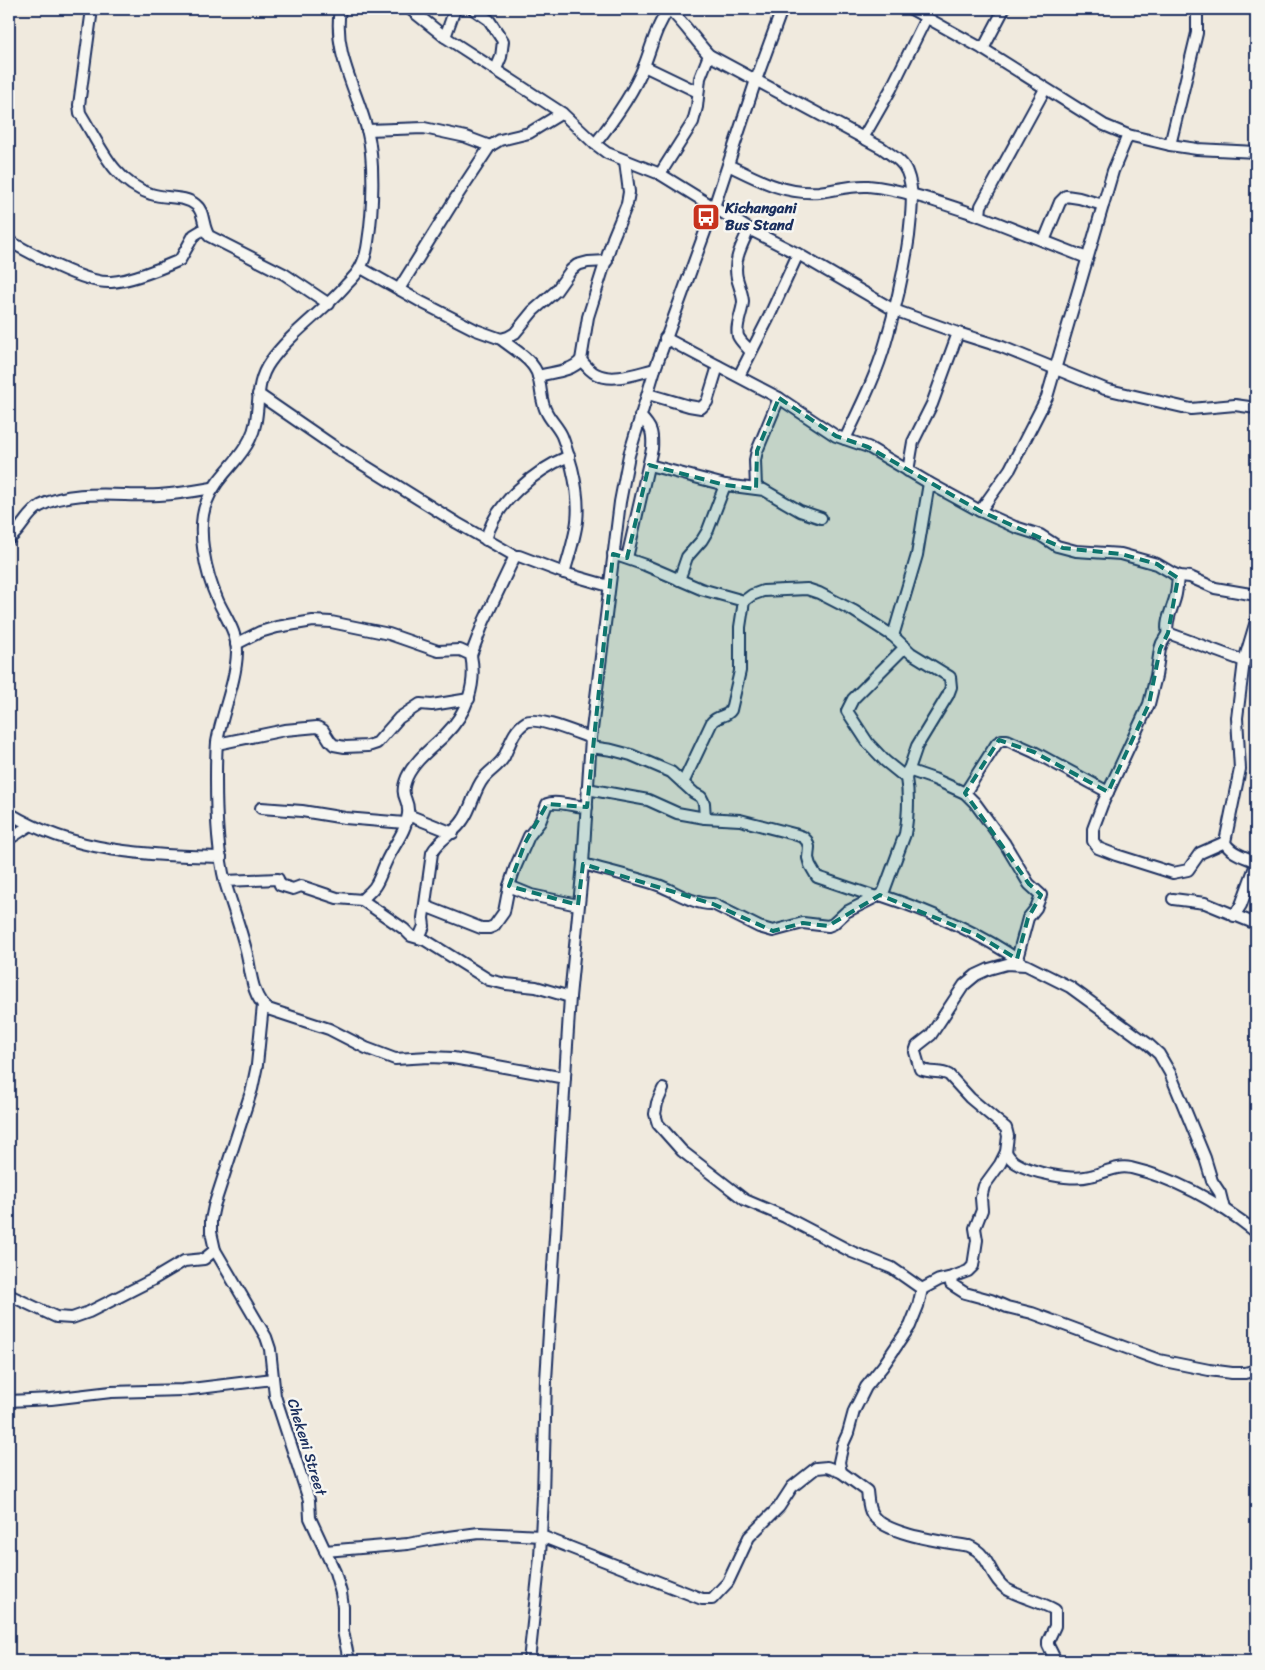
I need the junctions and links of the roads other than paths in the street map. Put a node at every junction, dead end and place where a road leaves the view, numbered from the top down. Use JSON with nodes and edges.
{"nodes":[{"id":1,"x":92,"y":9,"type":"edge"},
{"id":2,"x":340,"y":9,"type":"edge"},
{"id":3,"x":410,"y":9,"type":"edge"},
{"id":4,"x":456,"y":9,"type":"edge"},
{"id":5,"x":473,"y":9,"type":"edge"},
{"id":6,"x":669,"y":9,"type":"edge"},
{"id":7,"x":782,"y":9,"type":"edge"},
{"id":8,"x":911,"y":9,"type":"edge"},
{"id":9,"x":1004,"y":9,"type":"edge"},
{"id":10,"x":1197,"y":9,"type":"edge"},
{"id":11,"x":680,"y":13,"type":"edge"},
{"id":12,"x":926,"y":18,"type":"junction"},
{"id":13,"x":445,"y":37,"type":"junction"},
{"id":14,"x":983,"y":49,"type":"junction"},
{"id":15,"x":709,"y":55,"type":"junction"},
{"id":16,"x":644,"y":66,"type":"junction"},
{"id":17,"x":496,"y":69,"type":"junction"},
{"id":18,"x":756,"y":80,"type":"junction"},
{"id":19,"x":1045,"y":89,"type":"junction"},
{"id":20,"x":698,"y":92,"type":"junction"},
{"id":21,"x":562,"y":113,"type":"junction"},
{"id":22,"x":367,"y":130,"type":"junction"},
{"id":23,"x":1128,"y":135,"type":"junction"},
{"id":24,"x":863,"y":138,"type":"junction"},
{"id":25,"x":595,"y":144,"type":"junction"},
{"id":26,"x":1170,"y":145,"type":"junction"},
{"id":27,"x":490,"y":146,"type":"junction"},
{"id":28,"x":1256,"y":152,"type":"edge"},
{"id":29,"x":625,"y":161,"type":"junction"},
{"id":30,"x":728,"y":165,"type":"junction"},
{"id":31,"x":660,"y":174,"type":"junction"},
{"id":32,"x":912,"y":196,"type":"junction"},
{"id":33,"x":1103,"y":205,"type":"junction"},
{"id":34,"x":714,"y":207,"type":"junction"},
{"id":35,"x":980,"y":216,"type":"junction"},
{"id":36,"x":204,"y":229,"type":"junction"},
{"id":37,"x":749,"y":229,"type":"junction"},
{"id":38,"x":9,"y":241,"type":"edge"},
{"id":39,"x":1044,"y":241,"type":"junction"},
{"id":40,"x":798,"y":254,"type":"junction"},
{"id":41,"x":1087,"y":258,"type":"junction"},
{"id":42,"x":607,"y":260,"type":"junction"},
{"id":43,"x":361,"y":268,"type":"junction"},
{"id":44,"x":399,"y":289,"type":"junction"},
{"id":45,"x":329,"y":304,"type":"junction"},
{"id":46,"x":894,"y":310,"type":"junction"},
{"id":47,"x":958,"y":333,"type":"junction"},
{"id":48,"x":665,"y":338,"type":"junction"},
{"id":49,"x":501,"y":339,"type":"junction"},
{"id":50,"x":750,"y":351,"type":"junction"},
{"id":51,"x":581,"y":360,"type":"junction"},
{"id":52,"x":718,"y":366,"type":"junction"},
{"id":53,"x":655,"y":369,"type":"junction"},
{"id":54,"x":1055,"y":369,"type":"junction"},
{"id":55,"x":538,"y":376,"type":"junction"},
{"id":56,"x":739,"y":376,"type":"junction"},
{"id":57,"x":258,"y":394,"type":"junction"},
{"id":58,"x":648,"y":394,"type":"junction"},
{"id":59,"x":779,"y":398,"type":"junction"},
{"id":60,"x":1256,"y":408,"type":"edge"},
{"id":61,"x":640,"y":416,"type":"junction"},
{"id":62,"x":845,"y":439,"type":"junction"},
{"id":63,"x":569,"y":456,"type":"junction"},
{"id":64,"x":649,"y":465,"type":"junction"},
{"id":65,"x":908,"y":471,"type":"junction"},
{"id":66,"x":929,"y":483,"type":"junction"},
{"id":67,"x":724,"y":485,"type":"junction"},
{"id":68,"x":212,"y":488,"type":"junction"},
{"id":69,"x":756,"y":488,"type":"junction"},
{"id":70,"x":980,"y":511,"type":"junction"},
{"id":71,"x":821,"y":518,"type":"dead end"},
{"id":72,"x":9,"y":540,"type":"edge"},
{"id":73,"x":486,"y":540,"type":"junction"},
{"id":74,"x":613,"y":554,"type":"junction"},
{"id":75,"x":515,"y":556,"type":"junction"},
{"id":76,"x":627,"y":558,"type":"junction"},
{"id":77,"x":564,"y":573,"type":"junction"},
{"id":78,"x":1174,"y":574,"type":"junction"},
{"id":79,"x":679,"y":580,"type":"junction"},
{"id":80,"x":609,"y":586,"type":"junction"},
{"id":81,"x":1256,"y":595,"type":"edge"},
{"id":82,"x":744,"y":602,"type":"junction"},
{"id":83,"x":1256,"y":623,"type":"edge"},
{"id":84,"x":1168,"y":633,"type":"junction"},
{"id":85,"x":893,"y":636,"type":"junction"},
{"id":86,"x":236,"y":644,"type":"junction"},
{"id":87,"x":904,"y":647,"type":"junction"},
{"id":88,"x":471,"y":655,"type":"junction"},
{"id":89,"x":1244,"y":661,"type":"junction"},
{"id":90,"x":468,"y":699,"type":"junction"},
{"id":91,"x":591,"y":742,"type":"junction"},
{"id":92,"x":217,"y":744,"type":"junction"},
{"id":93,"x":907,"y":774,"type":"junction"},
{"id":94,"x":683,"y":784,"type":"junction"},
{"id":95,"x":587,"y":789,"type":"junction"},
{"id":96,"x":1108,"y":792,"type":"junction"},
{"id":97,"x":965,"y":793,"type":"junction"},
{"id":98,"x":587,"y":807,"type":"junction"},
{"id":99,"x":261,"y":808,"type":"dead end"},
{"id":100,"x":9,"y":813,"type":"edge"},
{"id":101,"x":705,"y":818,"type":"junction"},
{"id":102,"x":406,"y":819,"type":"junction"},
{"id":103,"x":29,"y":826,"type":"junction"},
{"id":104,"x":453,"y":833,"type":"junction"},
{"id":105,"x":9,"y":839,"type":"edge"},
{"id":106,"x":1225,"y":842,"type":"junction"},
{"id":107,"x":221,"y":857,"type":"junction"},
{"id":108,"x":1256,"y":863,"type":"edge"},
{"id":109,"x":583,"y":864,"type":"junction"},
{"id":110,"x":225,"y":881,"type":"junction"},
{"id":111,"x":509,"y":886,"type":"junction"},
{"id":112,"x":878,"y":896,"type":"junction"},
{"id":113,"x":1173,"y":899,"type":"dead end"},
{"id":114,"x":362,"y":900,"type":"junction"},
{"id":115,"x":578,"y":905,"type":"junction"},
{"id":116,"x":424,"y":906,"type":"junction"},
{"id":117,"x":1234,"y":916,"type":"junction"},
{"id":118,"x":1256,"y":924,"type":"edge"},
{"id":119,"x":419,"y":938,"type":"junction"},
{"id":120,"x":1021,"y":962,"type":"junction"},
{"id":121,"x":570,"y":997,"type":"junction"},
{"id":122,"x":263,"y":1005,"type":"junction"},
{"id":123,"x":565,"y":1078,"type":"junction"},
{"id":124,"x":663,"y":1088,"type":"dead end"},
{"id":125,"x":1006,"y":1152,"type":"junction"},
{"id":126,"x":1224,"y":1209,"type":"junction"},
{"id":127,"x":1256,"y":1232,"type":"edge"},
{"id":128,"x":215,"y":1250,"type":"junction"},
{"id":129,"x":952,"y":1277,"type":"junction"},
{"id":130,"x":922,"y":1290,"type":"junction"},
{"id":131,"x":9,"y":1295,"type":"edge"},
{"id":132,"x":1256,"y":1370,"type":"edge"},
{"id":133,"x":273,"y":1379,"type":"junction"},
{"id":134,"x":9,"y":1401,"type":"edge"},
{"id":135,"x":840,"y":1472,"type":"junction"},
{"id":136,"x":541,"y":1536,"type":"junction"},
{"id":137,"x":325,"y":1551,"type":"junction"},
{"id":138,"x":349,"y":1661,"type":"edge"},
{"id":139,"x":529,"y":1661,"type":"edge"},
{"id":140,"x":1056,"y":1661,"type":"edge"}],
"edges":[{"from":1,"to":36,"type":"street"},
{"from":2,"to":22,"type":"street"},
{"from":3,"to":13,"type":"street"},
{"from":4,"to":13,"type":"street"},
{"from":5,"to":17,"type":"street"},
{"from":6,"to":11,"type":"street"},
{"from":6,"to":16,"type":"street"},
{"from":7,"to":18,"type":"street"},
{"from":8,"to":12,"type":"street"},
{"from":9,"to":14,"type":"street"},
{"from":10,"to":26,"type":"street"},
{"from":11,"to":15,"type":"street"},
{"from":12,"to":14,"type":"street"},
{"from":12,"to":24,"type":"street"},
{"from":13,"to":17,"type":"street"},
{"from":14,"to":19,"type":"street"},
{"from":15,"to":18,"type":"street"},
{"from":15,"to":20,"type":"street"},
{"from":16,"to":20,"type":"street"},
{"from":16,"to":25,"type":"street"},
{"from":17,"to":21,"type":"street"},
{"from":18,"to":24,"type":"street"},
{"from":18,"to":30,"type":"street"},
{"from":19,"to":23,"type":"street"},
{"from":19,"to":35,"type":"street"},
{"from":20,"to":31,"type":"street"},
{"from":21,"to":25,"type":"street"},
{"from":21,"to":27,"type":"street"},
{"from":22,"to":27,"type":"street"},
{"from":22,"to":43,"type":"street"},
{"from":23,"to":26,"type":"street"},
{"from":23,"to":33,"type":"street"},
{"from":24,"to":32,"type":"street"},
{"from":25,"to":29,"type":"street"},
{"from":26,"to":28,"type":"street"},
{"from":27,"to":44,"type":"street"},
{"from":29,"to":31,"type":"street"},
{"from":29,"to":42,"type":"street"},
{"from":30,"to":32,"type":"street"},
{"from":30,"to":34,"type":"street"},
{"from":31,"to":34,"type":"street"},
{"from":32,"to":35,"type":"street"},
{"from":32,"to":46,"type":"street"},
{"from":33,"to":39,"type":"street"},
{"from":33,"to":41,"type":"street"},
{"from":34,"to":37,"type":"street"},
{"from":34,"to":48,"type":"street"},
{"from":35,"to":39,"type":"street"},
{"from":36,"to":38,"type":"street"},
{"from":36,"to":45,"type":"street"},
{"from":37,"to":40,"type":"street"},
{"from":37,"to":50,"type":"street"},
{"from":39,"to":41,"type":"street"},
{"from":40,"to":46,"type":"street"},
{"from":40,"to":50,"type":"street"},
{"from":41,"to":54,"type":"street"},
{"from":42,"to":49,"type":"street"},
{"from":42,"to":51,"type":"street"},
{"from":43,"to":44,"type":"street"},
{"from":43,"to":45,"type":"street"},
{"from":44,"to":49,"type":"street"},
{"from":45,"to":57,"type":"street"},
{"from":46,"to":47,"type":"street"},
{"from":46,"to":62,"type":"street"},
{"from":47,"to":54,"type":"street"},
{"from":47,"to":65,"type":"street"},
{"from":48,"to":52,"type":"street"},
{"from":48,"to":53,"type":"street"},
{"from":49,"to":55,"type":"street"},
{"from":50,"to":56,"type":"street"},
{"from":51,"to":53,"type":"street"},
{"from":51,"to":55,"type":"street"},
{"from":52,"to":56,"type":"street"},
{"from":52,"to":58,"type":"street"},
{"from":53,"to":58,"type":"street"},
{"from":54,"to":60,"type":"street"},
{"from":54,"to":70,"type":"street"},
{"from":55,"to":63,"type":"street"},
{"from":56,"to":59,"type":"street"},
{"from":57,"to":68,"type":"street"},
{"from":57,"to":73,"type":"street"},
{"from":58,"to":61,"type":"street"},
{"from":59,"to":62,"type":"street"},
{"from":59,"to":69,"type":"street"},
{"from":61,"to":64,"type":"street"},
{"from":61,"to":74,"type":"street"},
{"from":62,"to":65,"type":"street"},
{"from":63,"to":73,"type":"street"},
{"from":63,"to":77,"type":"street"},
{"from":64,"to":67,"type":"street"},
{"from":64,"to":76,"type":"street"},
{"from":65,"to":66,"type":"street"},
{"from":66,"to":70,"type":"street"},
{"from":66,"to":85,"type":"street"},
{"from":67,"to":69,"type":"street"},
{"from":67,"to":79,"type":"street"},
{"from":68,"to":72,"type":"street"},
{"from":68,"to":86,"type":"street"},
{"from":69,"to":71,"type":"street"},
{"from":70,"to":78,"type":"street"},
{"from":73,"to":75,"type":"street"},
{"from":74,"to":76,"type":"street"},
{"from":74,"to":80,"type":"street"},
{"from":75,"to":77,"type":"street"},
{"from":75,"to":88,"type":"street"},
{"from":76,"to":79,"type":"street"},
{"from":77,"to":80,"type":"street"},
{"from":78,"to":81,"type":"street"},
{"from":78,"to":84,"type":"street"},
{"from":79,"to":82,"type":"street"},
{"from":80,"to":91,"type":"street"},
{"from":82,"to":85,"type":"street"},
{"from":82,"to":94,"type":"street"},
{"from":83,"to":89,"type":"street"},
{"from":84,"to":89,"type":"street"},
{"from":84,"to":96,"type":"street"},
{"from":85,"to":87,"type":"street"},
{"from":86,"to":88,"type":"street"},
{"from":86,"to":92,"type":"street"},
{"from":87,"to":93,"type":"street"},
{"from":87,"to":93,"type":"street"},
{"from":88,"to":90,"type":"street"},
{"from":89,"to":106,"type":"street"},
{"from":90,"to":92,"type":"street"},
{"from":90,"to":102,"type":"street"},
{"from":91,"to":94,"type":"street"},
{"from":91,"to":95,"type":"street"},
{"from":91,"to":104,"type":"street"},
{"from":92,"to":107,"type":"street"},
{"from":93,"to":97,"type":"street"},
{"from":93,"to":112,"type":"street"},
{"from":94,"to":101,"type":"street"},
{"from":95,"to":98,"type":"street"},
{"from":95,"to":101,"type":"street"},
{"from":96,"to":97,"type":"street"},
{"from":96,"to":106,"type":"street"},
{"from":97,"to":120,"type":"street"},
{"from":98,"to":109,"type":"street"},
{"from":98,"to":111,"type":"street"},
{"from":99,"to":102,"type":"street"},
{"from":100,"to":103,"type":"street"},
{"from":101,"to":112,"type":"street"},
{"from":102,"to":104,"type":"street"},
{"from":102,"to":114,"type":"street"},
{"from":103,"to":105,"type":"street"},
{"from":103,"to":107,"type":"street"},
{"from":104,"to":116,"type":"street"},
{"from":106,"to":108,"type":"street"},
{"from":107,"to":110,"type":"street"},
{"from":108,"to":117,"type":"street"},
{"from":109,"to":112,"type":"street"},
{"from":109,"to":115,"type":"street"},
{"from":110,"to":114,"type":"street"},
{"from":110,"to":122,"type":"street"},
{"from":111,"to":115,"type":"street"},
{"from":111,"to":116,"type":"street"},
{"from":112,"to":120,"type":"street"},
{"from":113,"to":117,"type":"street"},
{"from":114,"to":119,"type":"street"},
{"from":115,"to":121,"type":"street"},
{"from":116,"to":119,"type":"street"},
{"from":117,"to":118,"type":"street"},
{"from":119,"to":121,"type":"street"},
{"from":120,"to":125,"type":"street"},
{"from":120,"to":126,"type":"street"},
{"from":121,"to":123,"type":"street"},
{"from":122,"to":123,"type":"street"},
{"from":122,"to":128,"type":"street"},
{"from":123,"to":136,"type":"street"},
{"from":124,"to":130,"type":"street"},
{"from":125,"to":126,"type":"street"},
{"from":125,"to":129,"type":"street"},
{"from":126,"to":127,"type":"street"},
{"from":128,"to":131,"type":"street"},
{"from":128,"to":133,"type":"street","name":"Chekeni Street"},
{"from":129,"to":130,"type":"street"},
{"from":129,"to":132,"type":"street"},
{"from":130,"to":135,"type":"street"},
{"from":133,"to":134,"type":"street"},
{"from":133,"to":137,"type":"street","name":"Chekeni Street"},
{"from":135,"to":136,"type":"street"},
{"from":135,"to":140,"type":"street"},
{"from":136,"to":137,"type":"street"},
{"from":136,"to":139,"type":"street"},
{"from":137,"to":138,"type":"street","name":"Chekeni Street"}]}
